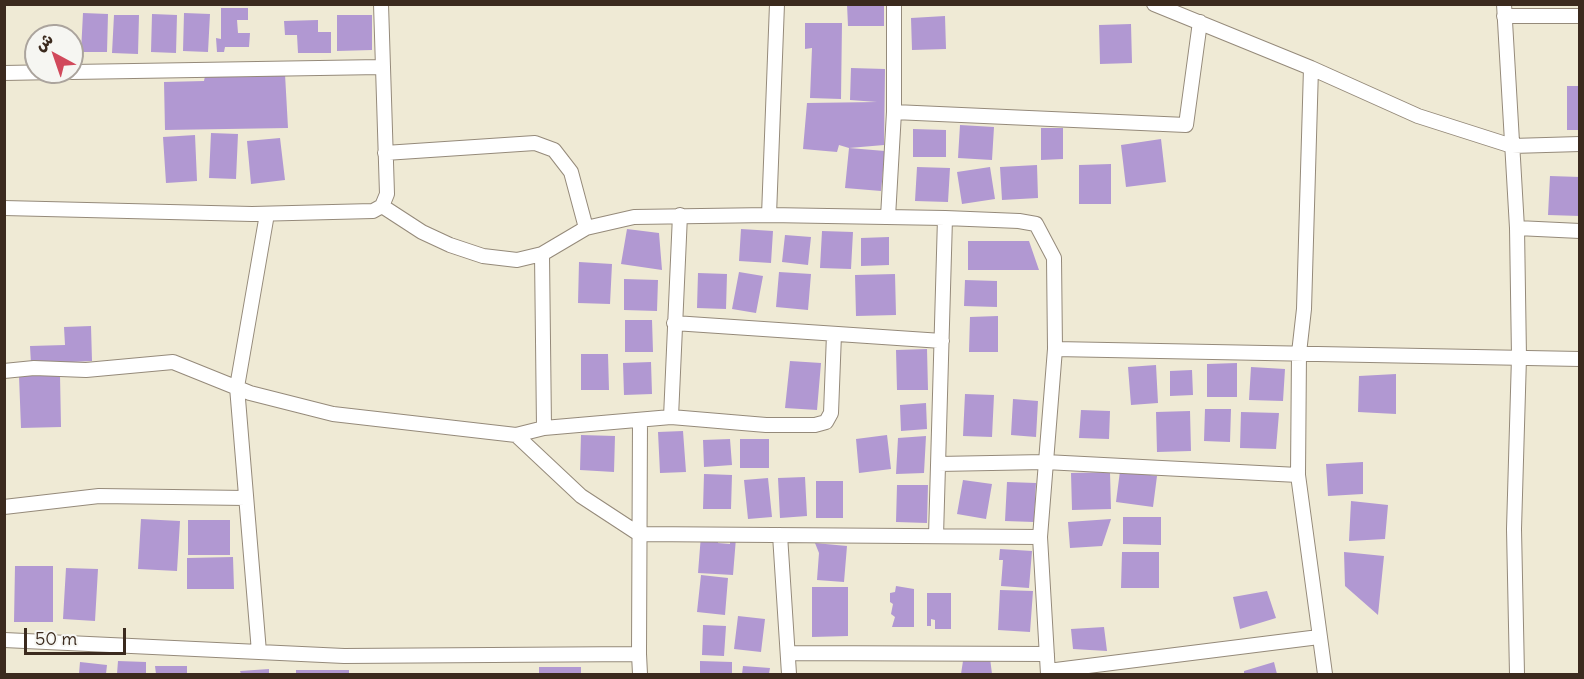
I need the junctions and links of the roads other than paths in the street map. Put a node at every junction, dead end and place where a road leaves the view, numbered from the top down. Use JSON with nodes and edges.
{"nodes":[{"id":1,"x":381,"y":4,"type":"edge"},
{"id":2,"x":777,"y":4,"type":"edge"},
{"id":3,"x":894,"y":4,"type":"edge"},
{"id":4,"x":1154,"y":4,"type":"edge"},
{"id":5,"x":1504,"y":10,"type":"edge"},
{"id":6,"x":1580,"y":16,"type":"edge"},
{"id":7,"x":1200,"y":22,"type":"junction"},
{"id":8,"x":381,"y":67,"type":"junction"},
{"id":9,"x":1311,"y":68,"type":"junction"},
{"id":10,"x":84,"y":72,"type":"edge"},
{"id":11,"x":4,"y":73,"type":"edge"},
{"id":12,"x":24,"y":73,"type":"edge"},
{"id":13,"x":894,"y":112,"type":"junction"},
{"id":14,"x":1580,"y":144,"type":"edge"},
{"id":15,"x":1512,"y":146,"type":"junction"},
{"id":16,"x":385,"y":153,"type":"junction"},
{"id":17,"x":382,"y":206,"type":"junction"},
{"id":18,"x":4,"y":208,"type":"edge"},
{"id":19,"x":267,"y":214,"type":"junction"},
{"id":20,"x":769,"y":214,"type":"junction"},
{"id":21,"x":680,"y":215,"type":"junction"},
{"id":22,"x":888,"y":217,"type":"junction"},
{"id":23,"x":945,"y":218,"type":"junction"},
{"id":24,"x":586,"y":228,"type":"junction"},
{"id":25,"x":1517,"y":228,"type":"junction"},
{"id":26,"x":1580,"y":231,"type":"edge"},
{"id":27,"x":542,"y":254,"type":"junction"},
{"id":28,"x":674,"y":323,"type":"junction"},
{"id":29,"x":834,"y":334,"type":"junction"},
{"id":30,"x":942,"y":341,"type":"junction"},
{"id":31,"x":1055,"y":349,"type":"junction"},
{"id":32,"x":1299,"y":353,"type":"junction"},
{"id":33,"x":1519,"y":357,"type":"junction"},
{"id":34,"x":1580,"y":359,"type":"edge"},
{"id":35,"x":4,"y":371,"type":"edge"},
{"id":36,"x":237,"y":387,"type":"junction"},
{"id":37,"x":671,"y":417,"type":"junction"},
{"id":38,"x":640,"y":420,"type":"junction"},
{"id":39,"x":544,"y":428,"type":"junction"},
{"id":40,"x":516,"y":435,"type":"junction"},
{"id":41,"x":1045,"y":462,"type":"junction"},
{"id":42,"x":938,"y":464,"type":"junction"},
{"id":43,"x":1298,"y":475,"type":"junction"},
{"id":44,"x":246,"y":498,"type":"junction"},
{"id":45,"x":4,"y":507,"type":"edge"},
{"id":46,"x":639,"y":534,"type":"junction"},
{"id":47,"x":780,"y":535,"type":"junction"},
{"id":48,"x":936,"y":536,"type":"junction"},
{"id":49,"x":1040,"y":537,"type":"junction"},
{"id":50,"x":1319,"y":637,"type":"junction"},
{"id":51,"x":4,"y":640,"type":"edge"},
{"id":52,"x":259,"y":652,"type":"junction"},
{"id":53,"x":788,"y":653,"type":"junction"},
{"id":54,"x":639,"y":654,"type":"junction"},
{"id":55,"x":1047,"y":654,"type":"junction"},
{"id":56,"x":1048,"y":673,"type":"edge"},
{"id":57,"x":640,"y":675,"type":"edge"},
{"id":58,"x":789,"y":675,"type":"edge"},
{"id":59,"x":1325,"y":675,"type":"edge"},
{"id":60,"x":1517,"y":675,"type":"edge"}],
"edges":[{"from":1,"to":8,"type":"street"},
{"from":2,"to":20,"type":"street"},
{"from":3,"to":13,"type":"street"},
{"from":4,"to":7,"type":"street"},
{"from":5,"to":6,"type":"street"},
{"from":5,"to":15,"type":"street"},
{"from":7,"to":9,"type":"street"},
{"from":7,"to":13,"type":"street"},
{"from":8,"to":10,"type":"street"},
{"from":8,"to":16,"type":"street"},
{"from":9,"to":15,"type":"street"},
{"from":9,"to":32,"type":"street"},
{"from":11,"to":12,"type":"street"},
{"from":13,"to":22,"type":"street"},
{"from":14,"to":15,"type":"street"},
{"from":15,"to":25,"type":"street"},
{"from":16,"to":17,"type":"street"},
{"from":16,"to":24,"type":"street"},
{"from":17,"to":19,"type":"street"},
{"from":17,"to":27,"type":"street"},
{"from":18,"to":19,"type":"street"},
{"from":19,"to":36,"type":"street"},
{"from":20,"to":21,"type":"street"},
{"from":20,"to":22,"type":"street"},
{"from":21,"to":24,"type":"street"},
{"from":21,"to":28,"type":"street"},
{"from":22,"to":23,"type":"street"},
{"from":23,"to":30,"type":"street"},
{"from":23,"to":31,"type":"street"},
{"from":24,"to":27,"type":"street"},
{"from":25,"to":26,"type":"street"},
{"from":25,"to":33,"type":"street"},
{"from":27,"to":39,"type":"street"},
{"from":28,"to":29,"type":"street"},
{"from":28,"to":37,"type":"street"},
{"from":29,"to":30,"type":"street"},
{"from":29,"to":37,"type":"street"},
{"from":30,"to":42,"type":"street"},
{"from":31,"to":32,"type":"street"},
{"from":31,"to":41,"type":"street"},
{"from":32,"to":33,"type":"street"},
{"from":32,"to":43,"type":"street"},
{"from":33,"to":34,"type":"street"},
{"from":33,"to":60,"type":"street"},
{"from":35,"to":36,"type":"street"},
{"from":36,"to":40,"type":"street"},
{"from":36,"to":44,"type":"street"},
{"from":37,"to":38,"type":"street"},
{"from":38,"to":39,"type":"street"},
{"from":38,"to":46,"type":"street"},
{"from":39,"to":40,"type":"street"},
{"from":40,"to":46,"type":"street"},
{"from":41,"to":42,"type":"street"},
{"from":41,"to":43,"type":"street"},
{"from":41,"to":49,"type":"street"},
{"from":42,"to":48,"type":"street"},
{"from":43,"to":50,"type":"street"},
{"from":44,"to":45,"type":"street"},
{"from":44,"to":52,"type":"street"},
{"from":46,"to":47,"type":"street"},
{"from":46,"to":54,"type":"street"},
{"from":47,"to":48,"type":"street"},
{"from":47,"to":53,"type":"street"},
{"from":48,"to":49,"type":"street"},
{"from":49,"to":55,"type":"street"},
{"from":50,"to":56,"type":"street"},
{"from":50,"to":59,"type":"street"},
{"from":51,"to":52,"type":"street"},
{"from":52,"to":54,"type":"street"},
{"from":53,"to":55,"type":"street"},
{"from":53,"to":58,"type":"street"},
{"from":54,"to":57,"type":"street"},
{"from":55,"to":56,"type":"street"}]}
